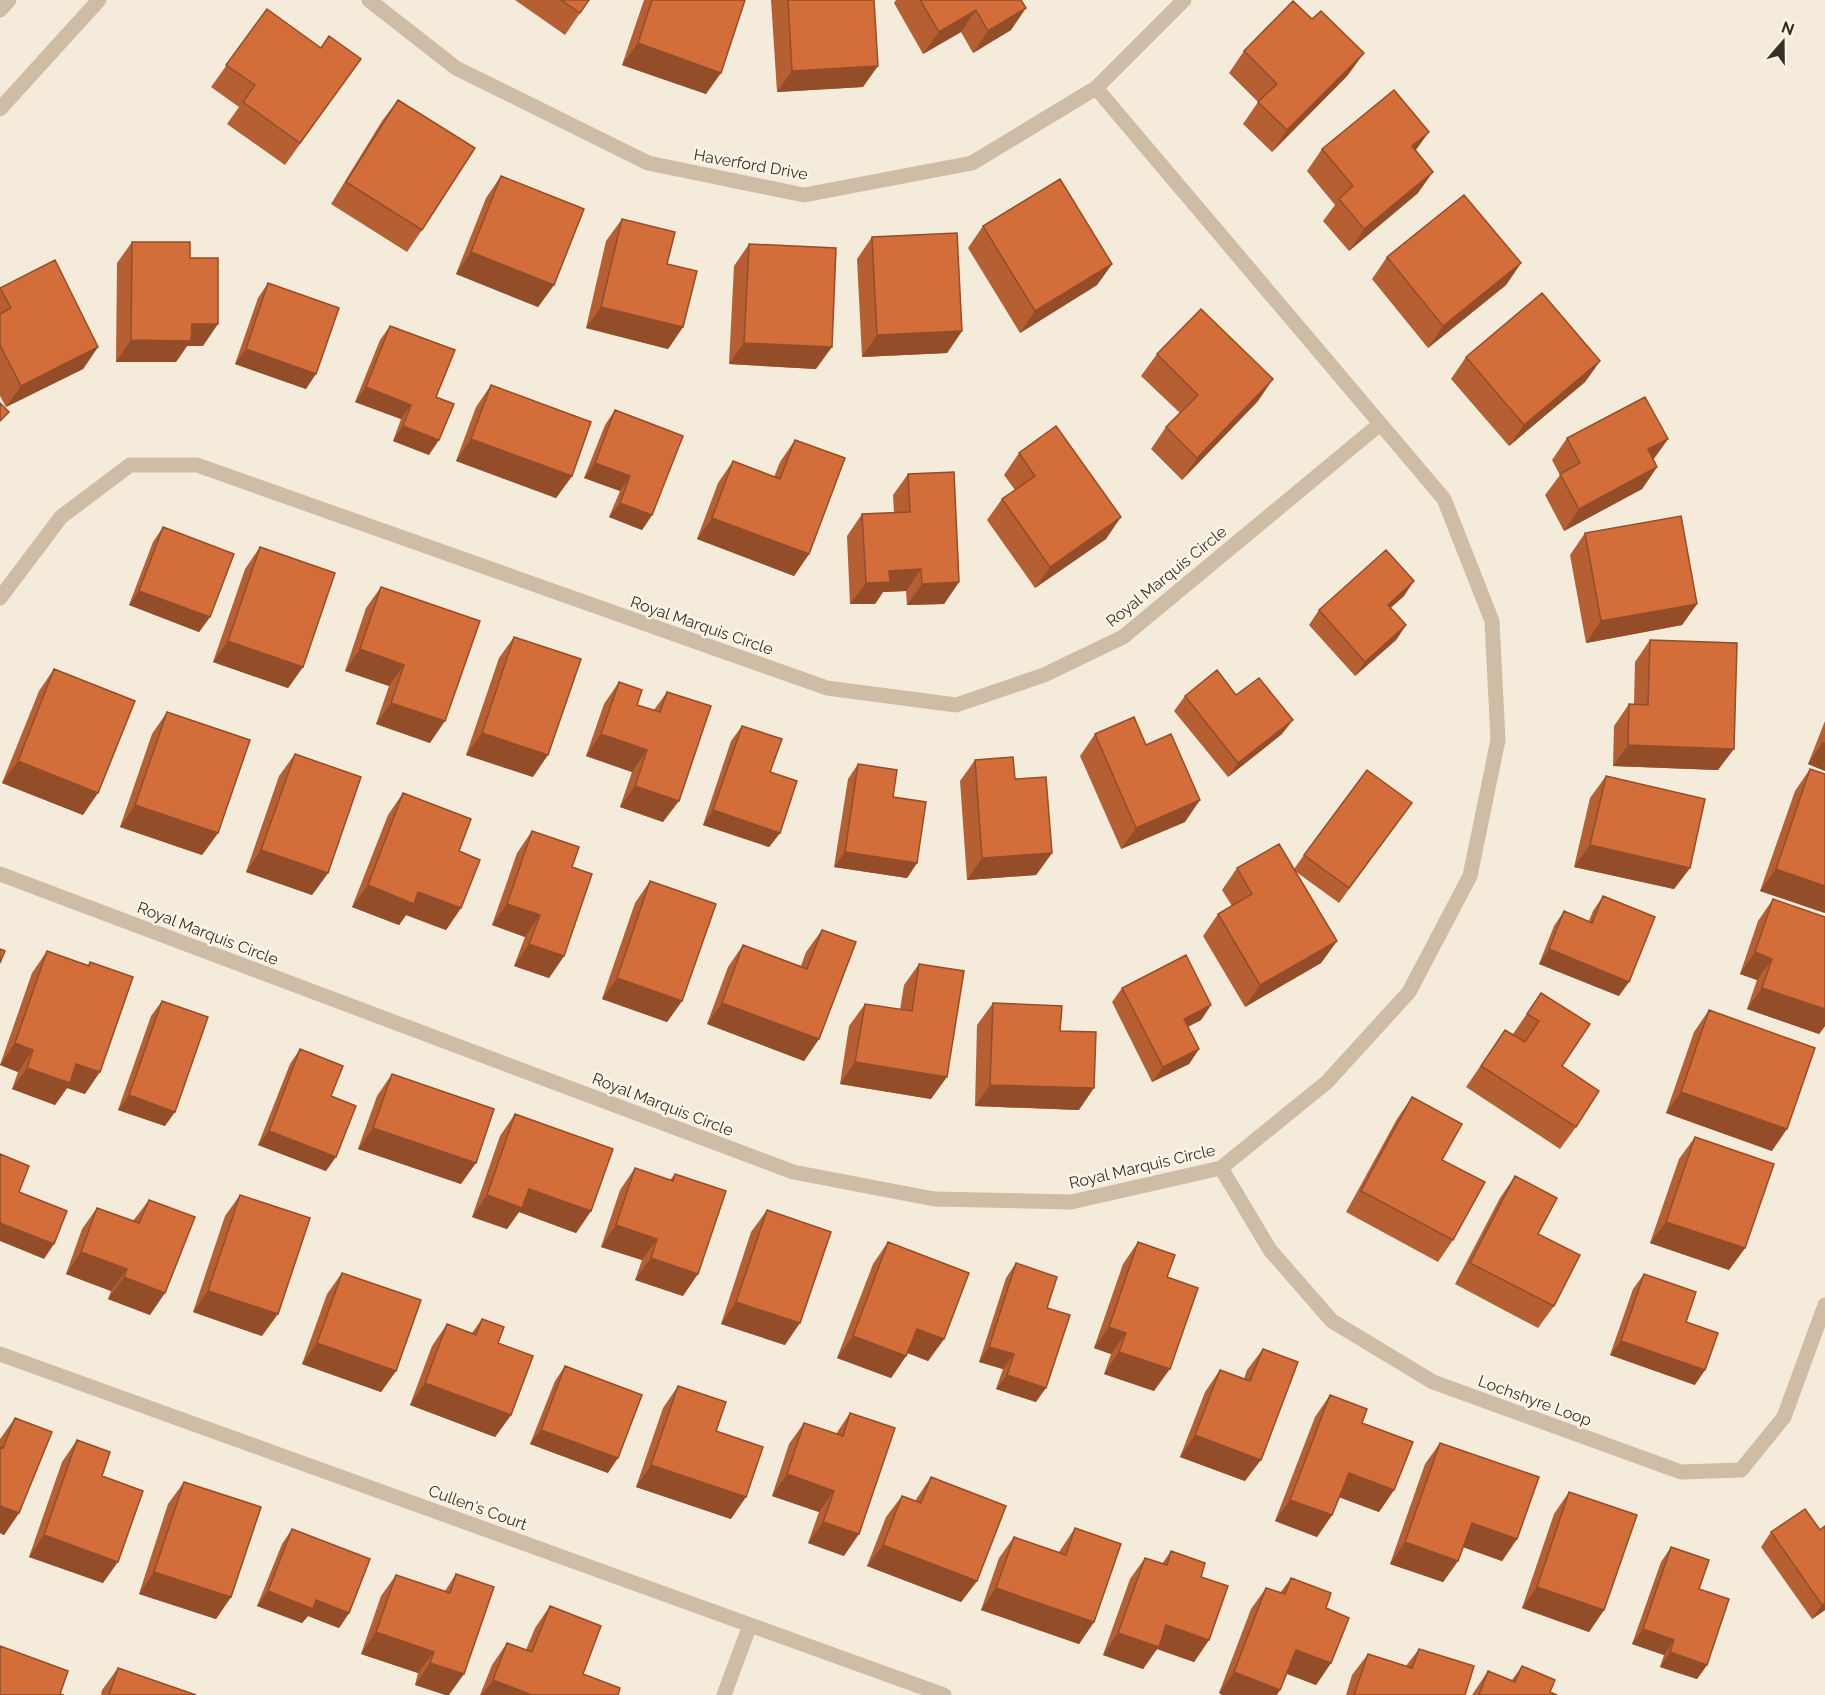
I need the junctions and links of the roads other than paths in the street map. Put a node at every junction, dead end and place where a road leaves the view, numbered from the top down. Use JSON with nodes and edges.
{"nodes":[{"id":1,"x":9,"y":0,"type":"edge"},
{"id":2,"x":99,"y":0,"type":"edge"},
{"id":3,"x":369,"y":0,"type":"edge"},
{"id":4,"x":1184,"y":0,"type":"edge"},
{"id":5,"x":0,"y":10,"type":"edge"},
{"id":6,"x":1096,"y":88,"type":"junction"},
{"id":7,"x":0,"y":109,"type":"edge"},
{"id":8,"x":1380,"y":424,"type":"junction"},
{"id":9,"x":0,"y":598,"type":"edge"},
{"id":10,"x":0,"y":874,"type":"edge"},
{"id":11,"x":1221,"y":1168,"type":"junction"},
{"id":12,"x":1825,"y":1305,"type":"edge"},
{"id":13,"x":0,"y":1354,"type":"edge"},
{"id":14,"x":750,"y":1625,"type":"junction"},
{"id":15,"x":724,"y":1695,"type":"edge"},
{"id":16,"x":944,"y":1695,"type":"edge"}],
"edges":[{"from":1,"to":5,"type":"street"},
{"from":2,"to":7,"type":"street"},
{"from":3,"to":6,"type":"street","name":"Haverford Drive"},
{"from":4,"to":6,"type":"street","name":"Haverford Drive"},
{"from":6,"to":8,"type":"street","name":"Royal Marquis Circle"},
{"from":8,"to":9,"type":"street","name":"Royal Marquis Circle"},
{"from":8,"to":11,"type":"street","name":"Royal Marquis Circle"},
{"from":10,"to":11,"type":"street","name":"Royal Marquis Circle"},
{"from":11,"to":12,"type":"street","name":"Lochshyre Loop"},
{"from":13,"to":14,"type":"street","name":"Cullen's Court"},
{"from":14,"to":15,"type":"street"},
{"from":14,"to":16,"type":"street","name":"Cullen's Court"}]}
